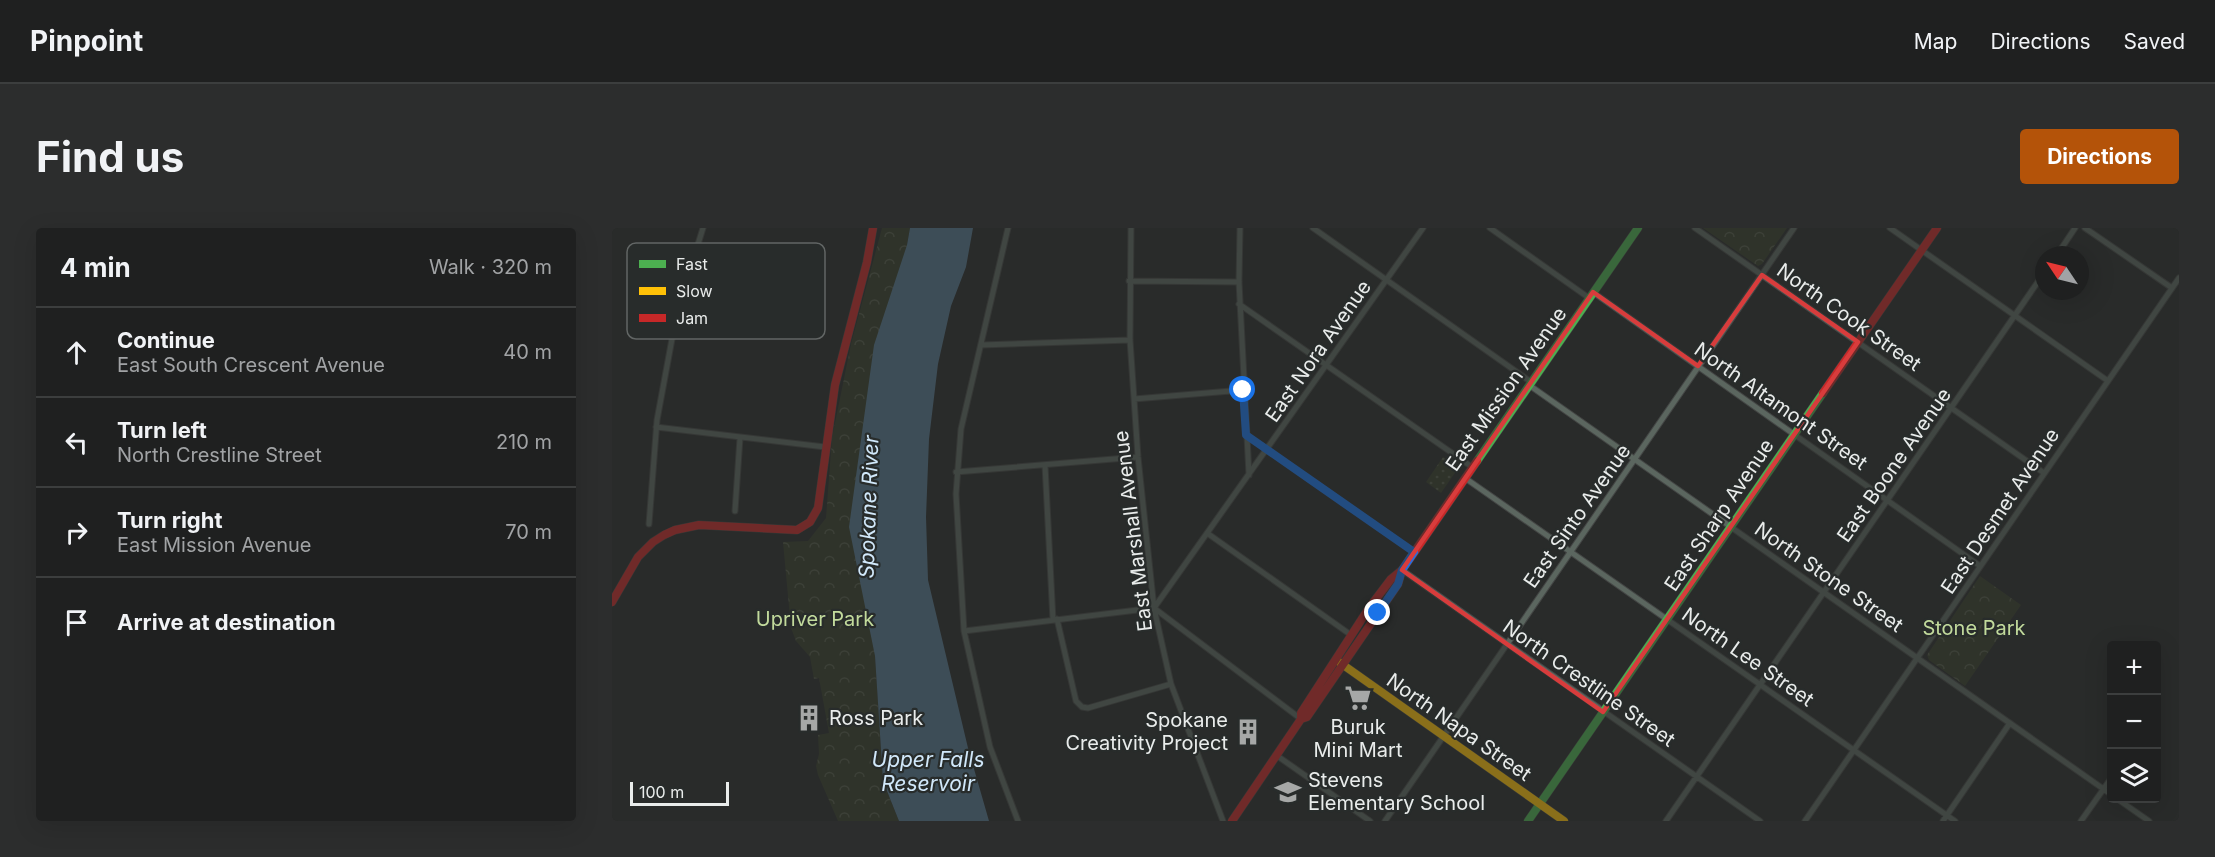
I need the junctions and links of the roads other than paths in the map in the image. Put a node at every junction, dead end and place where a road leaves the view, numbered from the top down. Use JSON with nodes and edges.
{"nodes":[{"id":1,"x":703,"y":228,"type":"edge"},
{"id":2,"x":873,"y":228,"type":"edge"},
{"id":3,"x":1008,"y":228,"type":"edge"},
{"id":4,"x":1131,"y":228,"type":"edge"},
{"id":5,"x":1240,"y":228,"type":"edge"},
{"id":6,"x":1313,"y":228,"type":"edge"},
{"id":7,"x":1424,"y":228,"type":"edge"},
{"id":8,"x":1490,"y":228,"type":"edge"},
{"id":9,"x":1638,"y":228,"type":"edge"},
{"id":10,"x":1695,"y":228,"type":"edge"},
{"id":11,"x":1794,"y":228,"type":"edge"},
{"id":12,"x":1890,"y":228,"type":"edge"},
{"id":13,"x":1937,"y":228,"type":"edge"},
{"id":14,"x":2075,"y":228,"type":"edge"},
{"id":15,"x":2085,"y":228,"type":"edge"},
{"id":16,"x":698,"y":243,"type":"edge"},
{"id":17,"x":2063,"y":246,"type":"edge"},
{"id":18,"x":1922,"y":250,"type":"junction"},
{"id":19,"x":1762,"y":275,"type":"junction"},
{"id":20,"x":2179,"y":278,"type":"edge"},
{"id":21,"x":1386,"y":280,"type":"junction"},
{"id":22,"x":1130,"y":281,"type":"junction"},
{"id":23,"x":1239,"y":282,"type":"junction"},
{"id":24,"x":2035,"y":286,"type":"edge"},
{"id":25,"x":2172,"y":288,"type":"junction"},
{"id":26,"x":1591,"y":295,"type":"junction"},
{"id":27,"x":1239,"y":304,"type":"junction"},
{"id":28,"x":2015,"y":315,"type":"junction"},
{"id":29,"x":671,"y":339,"type":"edge"},
{"id":30,"x":1130,"y":340,"type":"junction"},
{"id":31,"x":1858,"y":342,"type":"junction"},
{"id":32,"x":981,"y":345,"type":"junction"},
{"id":33,"x":1326,"y":365,"type":"junction"},
{"id":34,"x":1698,"y":366,"type":"junction"},
{"id":35,"x":2108,"y":381,"type":"junction"},
{"id":36,"x":1530,"y":384,"type":"junction"},
{"id":37,"x":1243,"y":390,"type":"junction"},
{"id":38,"x":1134,"y":399,"type":"junction"},
{"id":39,"x":1952,"y":408,"type":"junction"},
{"id":40,"x":656,"y":427,"type":"junction"},
{"id":41,"x":1794,"y":434,"type":"junction"},
{"id":42,"x":1246,"y":435,"type":"junction"},
{"id":43,"x":740,"y":438,"type":"junction"},
{"id":44,"x":825,"y":447,"type":"junction"},
{"id":45,"x":1267,"y":450,"type":"junction"},
{"id":46,"x":1138,"y":457,"type":"junction"},
{"id":47,"x":1635,"y":459,"type":"junction"},
{"id":48,"x":1045,"y":465,"type":"junction"},
{"id":49,"x":1472,"y":466,"type":"junction"},
{"id":50,"x":956,"y":472,"type":"junction"},
{"id":51,"x":2044,"y":473,"type":"junction"},
{"id":52,"x":1249,"y":475,"type":"junction"},
{"id":53,"x":1464,"y":477,"type":"junction"},
{"id":54,"x":1887,"y":500,"type":"junction"},
{"id":55,"x":735,"y":511,"type":"dead end"},
{"id":56,"x":649,"y":524,"type":"dead end"},
{"id":57,"x":1731,"y":526,"type":"junction"},
{"id":58,"x":1207,"y":533,"type":"junction"},
{"id":59,"x":1571,"y":551,"type":"junction"},
{"id":60,"x":1414,"y":552,"type":"junction"},
{"id":61,"x":1980,"y":566,"type":"junction"},
{"id":62,"x":1402,"y":570,"type":"junction"},
{"id":63,"x":1824,"y":592,"type":"junction"},
{"id":64,"x":612,"y":602,"type":"edge"},
{"id":65,"x":1154,"y":608,"type":"junction"},
{"id":66,"x":1667,"y":619,"type":"junction"},
{"id":67,"x":1055,"y":620,"type":"junction"},
{"id":68,"x":964,"y":630,"type":"junction"},
{"id":69,"x":1352,"y":635,"type":"junction"},
{"id":70,"x":1507,"y":644,"type":"junction"},
{"id":71,"x":1918,"y":658,"type":"junction"},
{"id":72,"x":1335,"y":659,"type":"junction"},
{"id":73,"x":1343,"y":665,"type":"junction"},
{"id":74,"x":1171,"y":684,"type":"junction"},
{"id":75,"x":1761,"y":684,"type":"junction"},
{"id":76,"x":1604,"y":712,"type":"junction"},
{"id":77,"x":1301,"y":719,"type":"junction"},
{"id":78,"x":2010,"y":723,"type":"junction"},
{"id":79,"x":1444,"y":736,"type":"junction"},
{"id":80,"x":1854,"y":749,"type":"junction"},
{"id":81,"x":1276,"y":755,"type":"junction"},
{"id":82,"x":1696,"y":777,"type":"junction"},
{"id":83,"x":2107,"y":784,"type":"edge"},
{"id":84,"x":2103,"y":789,"type":"junction"},
{"id":85,"x":2107,"y":792,"type":"edge"},
{"id":86,"x":2123,"y":803,"type":"edge"},
{"id":87,"x":1540,"y":804,"type":"junction"},
{"id":88,"x":1945,"y":818,"type":"edge"},
{"id":89,"x":1018,"y":821,"type":"edge"},
{"id":90,"x":1223,"y":821,"type":"edge"},
{"id":91,"x":1232,"y":821,"type":"edge"},
{"id":92,"x":1370,"y":821,"type":"edge"},
{"id":93,"x":1385,"y":821,"type":"edge"},
{"id":94,"x":1528,"y":821,"type":"edge"},
{"id":95,"x":1564,"y":821,"type":"edge"},
{"id":96,"x":1666,"y":821,"type":"edge"},
{"id":97,"x":1760,"y":821,"type":"edge"},
{"id":98,"x":1804,"y":821,"type":"edge"},
{"id":99,"x":1955,"y":821,"type":"edge"},
{"id":100,"x":2081,"y":821,"type":"edge"},
{"id":101,"x":2149,"y":821,"type":"edge"}],
"edges":[{"from":1,"to":16,"type":"street"},
{"from":2,"to":44,"type":"street"},
{"from":3,"to":32,"type":"street"},
{"from":4,"to":22,"type":"street","name":"East Marshall Avenue"},
{"from":5,"to":23,"type":"street"},
{"from":6,"to":21,"type":"street","name":"North Stone Street"},
{"from":7,"to":21,"type":"street","name":"East Nora Avenue"},
{"from":8,"to":26,"type":"street","name":"North Altamont Street"},
{"from":9,"to":26,"type":"street","name":"East Mission Avenue"},
{"from":10,"to":19,"type":"street","name":"North Cook Street"},
{"from":11,"to":19,"type":"street","name":"East Sinto Avenue"},
{"from":12,"to":18,"type":"street"},
{"from":13,"to":18,"type":"street","name":"East Sharp Avenue"},
{"from":14,"to":17,"type":"street"},
{"from":15,"to":25,"type":"street"},
{"from":18,"to":28,"type":"street"},
{"from":18,"to":31,"type":"street","name":"East Sharp Avenue"},
{"from":19,"to":31,"type":"street","name":"North Cook Street"},
{"from":19,"to":34,"type":"street","name":"East Sinto Avenue"},
{"from":20,"to":25,"type":"street","name":"East Desmet Avenue"},
{"from":21,"to":33,"type":"street","name":"East Nora Avenue"},
{"from":21,"to":36,"type":"street","name":"North Stone Street"},
{"from":22,"to":23,"type":"street"},
{"from":22,"to":30,"type":"street","name":"East Marshall Avenue"},
{"from":23,"to":27,"type":"street"},
{"from":24,"to":28,"type":"street","name":"East Boone Avenue"},
{"from":25,"to":35,"type":"street","name":"East Desmet Avenue"},
{"from":26,"to":34,"type":"street","name":"North Altamont Street"},
{"from":26,"to":36,"type":"street","name":"East Mission Avenue"},
{"from":27,"to":33,"type":"street"},
{"from":27,"to":37,"type":"street"},
{"from":28,"to":35,"type":"street"},
{"from":28,"to":39,"type":"street","name":"East Boone Avenue"},
{"from":29,"to":40,"type":"street"},
{"from":30,"to":32,"type":"street"},
{"from":30,"to":38,"type":"street","name":"East Marshall Avenue"},
{"from":31,"to":39,"type":"street","name":"North Cook Street"},
{"from":31,"to":41,"type":"street","name":"East Sharp Avenue"},
{"from":32,"to":50,"type":"street"},
{"from":33,"to":45,"type":"street","name":"East Nora Avenue"},
{"from":33,"to":49,"type":"street"},
{"from":34,"to":41,"type":"street","name":"North Altamont Street"},
{"from":34,"to":47,"type":"street","name":"East Sinto Avenue"},
{"from":35,"to":51,"type":"street","name":"East Desmet Avenue"},
{"from":36,"to":47,"type":"street","name":"North Stone Street"},
{"from":36,"to":49,"type":"street","name":"East Mission Avenue"},
{"from":37,"to":38,"type":"street"},
{"from":37,"to":42,"type":"street"},
{"from":38,"to":46,"type":"street","name":"East Marshall Avenue"},
{"from":39,"to":51,"type":"street","name":"North Cook Street"},
{"from":39,"to":54,"type":"street","name":"East Boone Avenue"},
{"from":40,"to":43,"type":"street"},
{"from":40,"to":56,"type":"street"},
{"from":41,"to":54,"type":"street","name":"North Altamont Street"},
{"from":41,"to":57,"type":"street","name":"East Sharp Avenue"},
{"from":42,"to":45,"type":"street"},
{"from":42,"to":52,"type":"street"},
{"from":43,"to":44,"type":"street"},
{"from":43,"to":55,"type":"street"},
{"from":44,"to":64,"type":"street"},
{"from":45,"to":52,"type":"street","name":"East Nora Avenue"},
{"from":45,"to":60,"type":"street"},
{"from":46,"to":48,"type":"street"},
{"from":46,"to":65,"type":"street","name":"East Marshall Avenue"},
{"from":47,"to":57,"type":"street","name":"North Stone Street"},
{"from":47,"to":59,"type":"street","name":"East Sinto Avenue"},
{"from":48,"to":50,"type":"street"},
{"from":48,"to":67,"type":"street"},
{"from":49,"to":53,"type":"street","name":"East Mission Avenue"},
{"from":50,"to":68,"type":"street"},
{"from":51,"to":61,"type":"street","name":"East Desmet Avenue"},
{"from":52,"to":58,"type":"street","name":"East Nora Avenue"},
{"from":53,"to":59,"type":"street","name":"North Lee Street"},
{"from":53,"to":60,"type":"street","name":"East Mission Avenue"},
{"from":54,"to":61,"type":"street","name":"North Altamont Street"},
{"from":54,"to":63,"type":"street","name":"East Boone Avenue"},
{"from":57,"to":63,"type":"street","name":"North Stone Street"},
{"from":57,"to":66,"type":"street","name":"East Sharp Avenue"},
{"from":58,"to":65,"type":"street","name":"East Nora Avenue"},
{"from":58,"to":69,"type":"street"},
{"from":59,"to":66,"type":"street","name":"North Lee Street"},
{"from":59,"to":70,"type":"street","name":"East Sinto Avenue"},
{"from":60,"to":62,"type":"street","name":"East Mission Avenue"},
{"from":61,"to":71,"type":"street","name":"East Desmet Avenue"},
{"from":62,"to":69,"type":"street","name":"East Mission Avenue"},
{"from":62,"to":70,"type":"street","name":"North Crestline Street"},
{"from":62,"to":73,"type":"street","name":"East Mission Avenue"},
{"from":63,"to":71,"type":"street","name":"North Stone Street"},
{"from":63,"to":75,"type":"street","name":"East Boone Avenue"},
{"from":65,"to":67,"type":"street"},
{"from":65,"to":74,"type":"street","name":"East Marshall Avenue"},
{"from":65,"to":77,"type":"street"},
{"from":66,"to":75,"type":"street","name":"North Lee Street"},
{"from":66,"to":76,"type":"street","name":"East Sharp Avenue"},
{"from":67,"to":68,"type":"street"},
{"from":67,"to":74,"type":"street"},
{"from":68,"to":89,"type":"street"},
{"from":69,"to":72,"type":"street","name":"East Mission Avenue"},
{"from":70,"to":76,"type":"street","name":"North Crestline Street"},
{"from":70,"to":79,"type":"street","name":"East Sinto Avenue"},
{"from":71,"to":78,"type":"street","name":"North Stone Street"},
{"from":71,"to":80,"type":"street","name":"East Desmet Avenue"},
{"from":72,"to":73,"type":"street","name":"North Napa Street"},
{"from":72,"to":77,"type":"street","name":"East Mission Avenue"},
{"from":73,"to":77,"type":"street","name":"East Mission Avenue"},
{"from":73,"to":79,"type":"street","name":"North Napa Street"},
{"from":74,"to":90,"type":"street","name":"East Marshall Avenue"},
{"from":75,"to":80,"type":"street","name":"North Lee Street"},
{"from":75,"to":82,"type":"street","name":"East Boone Avenue"},
{"from":76,"to":82,"type":"street","name":"North Crestline Street"},
{"from":76,"to":87,"type":"street","name":"East Sharp Avenue"},
{"from":77,"to":81,"type":"street","name":"East Mission Avenue"},
{"from":78,"to":84,"type":"street","name":"North Stone Street"},
{"from":78,"to":88,"type":"street"},
{"from":79,"to":87,"type":"street","name":"North Napa Street"},
{"from":79,"to":93,"type":"street","name":"East Sinto Avenue"},
{"from":80,"to":88,"type":"street","name":"North Lee Street"},
{"from":80,"to":98,"type":"street","name":"East Desmet Avenue"},
{"from":81,"to":91,"type":"street","name":"East Mission Avenue"},
{"from":81,"to":92,"type":"street"},
{"from":82,"to":96,"type":"street","name":"East Boone Avenue"},
{"from":82,"to":97,"type":"street","name":"North Crestline Street"},
{"from":83,"to":84,"type":"street"},
{"from":84,"to":85,"type":"street","name":"North Stone Street"},
{"from":84,"to":100,"type":"street"},
{"from":86,"to":101,"type":"street"},
{"from":87,"to":94,"type":"street","name":"East Sharp Avenue"},
{"from":87,"to":95,"type":"street","name":"North Napa Street"},
{"from":88,"to":99,"type":"street","name":"North Lee Street"}]}
